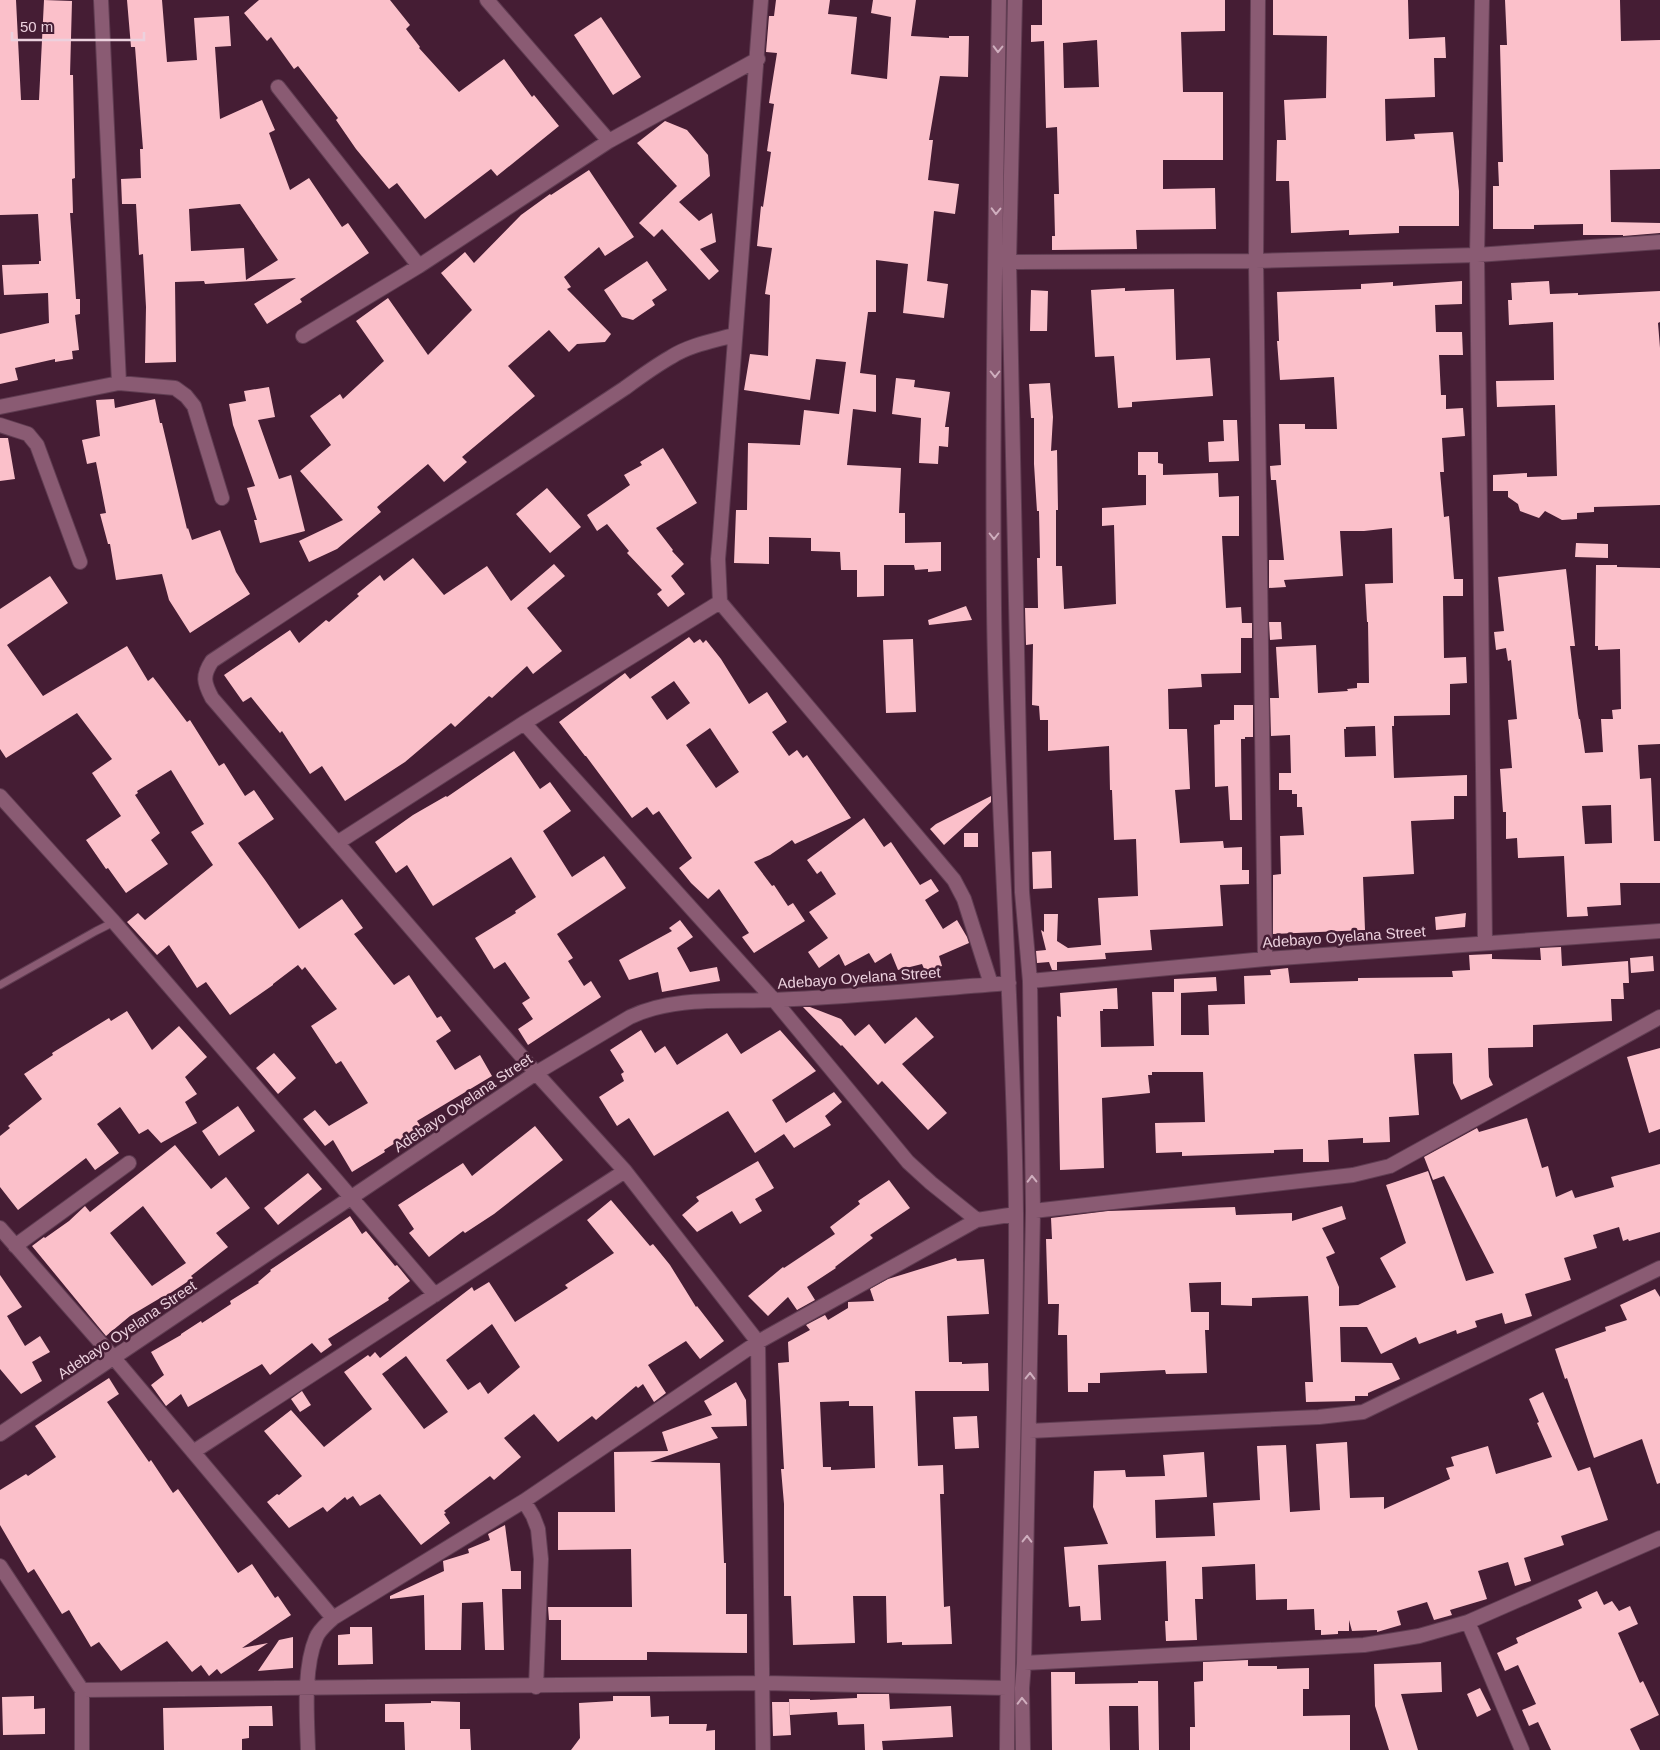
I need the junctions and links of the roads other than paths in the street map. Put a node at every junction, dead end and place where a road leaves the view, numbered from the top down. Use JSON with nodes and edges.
{"nodes":[{"id":1,"x":101,"y":0,"type":"edge"},
{"id":2,"x":487,"y":0,"type":"edge"},
{"id":3,"x":761,"y":0,"type":"edge"},
{"id":4,"x":999,"y":0,"type":"edge"},
{"id":5,"x":1014,"y":0,"type":"edge"},
{"id":6,"x":1258,"y":0,"type":"edge"},
{"id":7,"x":1482,"y":0,"type":"edge"},
{"id":8,"x":758,"y":59,"type":"junction"},
{"id":9,"x":278,"y":87,"type":"dead end"},
{"id":10,"x":609,"y":141,"type":"junction"},
{"id":11,"x":1660,"y":242,"type":"edge"},
{"id":12,"x":1477,"y":255,"type":"junction"},
{"id":13,"x":1256,"y":261,"type":"junction"},
{"id":14,"x":1009,"y":262,"type":"junction"},
{"id":15,"x":419,"y":266,"type":"junction"},
{"id":16,"x":734,"y":335,"type":"junction"},
{"id":17,"x":303,"y":336,"type":"dead end"},
{"id":18,"x":119,"y":383,"type":"junction"},
{"id":19,"x":0,"y":407,"type":"edge"},
{"id":20,"x":0,"y":425,"type":"edge"},
{"id":21,"x":222,"y":498,"type":"dead end"},
{"id":22,"x":994,"y":514,"type":"junction"},
{"id":23,"x":1014,"y":514,"type":"junction"},
{"id":24,"x":80,"y":562,"type":"dead end"},
{"id":25,"x":720,"y":602,"type":"junction"},
{"id":26,"x":524,"y":723,"type":"junction"},
{"id":27,"x":0,"y":796,"type":"edge"},
{"id":28,"x":338,"y":843,"type":"junction"},
{"id":29,"x":114,"y":922,"type":"junction"},
{"id":30,"x":1660,"y":931,"type":"edge"},
{"id":31,"x":1485,"y":943,"type":"junction"},
{"id":32,"x":1264,"y":959,"type":"junction"},
{"id":33,"x":1030,"y":982,"type":"junction"},
{"id":34,"x":1009,"y":983,"type":"junction"},
{"id":35,"x":991,"y":984,"type":"junction"},
{"id":36,"x":0,"y":985,"type":"edge"},
{"id":37,"x":774,"y":1000,"type":"junction"},
{"id":38,"x":1660,"y":1017,"type":"edge"},
{"id":39,"x":536,"y":1073,"type":"junction"},
{"id":40,"x":129,"y":1164,"type":"dead end"},
{"id":41,"x":625,"y":1171,"type":"junction"},
{"id":42,"x":350,"y":1198,"type":"junction"},
{"id":43,"x":1033,"y":1211,"type":"junction"},
{"id":44,"x":1016,"y":1214,"type":"junction"},
{"id":45,"x":977,"y":1220,"type":"junction"},
{"id":46,"x":0,"y":1228,"type":"edge"},
{"id":47,"x":15,"y":1246,"type":"junction"},
{"id":48,"x":1015,"y":1259,"type":"junction"},
{"id":49,"x":1032,"y":1259,"type":"junction"},
{"id":50,"x":1660,"y":1268,"type":"edge"},
{"id":51,"x":434,"y":1295,"type":"junction"},
{"id":52,"x":758,"y":1342,"type":"junction"},
{"id":53,"x":114,"y":1358,"type":"junction"},
{"id":54,"x":1029,"y":1431,"type":"junction"},
{"id":55,"x":0,"y":1434,"type":"edge"},
{"id":56,"x":193,"y":1452,"type":"junction"},
{"id":57,"x":524,"y":1501,"type":"junction"},
{"id":58,"x":1660,"y":1538,"type":"edge"},
{"id":59,"x":0,"y":1566,"type":"edge"},
{"id":60,"x":333,"y":1618,"type":"junction"},
{"id":61,"x":1468,"y":1622,"type":"junction"},
{"id":62,"x":1024,"y":1663,"type":"junction"},
{"id":63,"x":763,"y":1684,"type":"junction"},
{"id":64,"x":536,"y":1687,"type":"junction"},
{"id":65,"x":306,"y":1688,"type":"junction"},
{"id":66,"x":1007,"y":1688,"type":"junction"},
{"id":67,"x":82,"y":1690,"type":"junction"},
{"id":68,"x":82,"y":1750,"type":"edge"},
{"id":69,"x":308,"y":1750,"type":"edge"},
{"id":70,"x":763,"y":1750,"type":"edge"},
{"id":71,"x":1007,"y":1750,"type":"edge"},
{"id":72,"x":1023,"y":1750,"type":"edge"},
{"id":73,"x":1522,"y":1750,"type":"edge"}],
"edges":[{"from":1,"to":18,"type":"street"},
{"from":2,"to":10,"type":"street"},
{"from":3,"to":8,"type":"street"},
{"from":4,"to":22,"type":"street","one_way":true},
{"from":5,"to":14,"type":"street"},
{"from":6,"to":13,"type":"street"},
{"from":7,"to":12,"type":"street"},
{"from":8,"to":10,"type":"street"},
{"from":8,"to":16,"type":"street"},
{"from":9,"to":15,"type":"street"},
{"from":10,"to":15,"type":"street"},
{"from":11,"to":12,"type":"street"},
{"from":12,"to":13,"type":"street"},
{"from":12,"to":31,"type":"street"},
{"from":13,"to":14,"type":"street"},
{"from":13,"to":32,"type":"street"},
{"from":14,"to":23,"type":"street"},
{"from":15,"to":17,"type":"street"},
{"from":16,"to":25,"type":"street"},
{"from":16,"to":28,"type":"street"},
{"from":18,"to":19,"type":"street"},
{"from":18,"to":21,"type":"street"},
{"from":20,"to":24,"type":"street"},
{"from":22,"to":23,"type":"street"},
{"from":22,"to":34,"type":"street","one_way":true},
{"from":23,"to":33,"type":"street"},
{"from":25,"to":26,"type":"street"},
{"from":25,"to":35,"type":"street"},
{"from":26,"to":28,"type":"street"},
{"from":26,"to":37,"type":"street"},
{"from":27,"to":29,"type":"street"},
{"from":28,"to":39,"type":"street"},
{"from":29,"to":36,"type":"lane"},
{"from":29,"to":42,"type":"street"},
{"from":30,"to":31,"type":"street","name":"Adebayo Oyelana Street"},
{"from":31,"to":32,"type":"street","name":"Adebayo Oyelana Street"},
{"from":32,"to":33,"type":"street","name":"Adebayo Oyelana Street"},
{"from":43,"to":33,"type":"street","one_way":true},
{"from":34,"to":35,"type":"street","name":"Adebayo Oyelana Street"},
{"from":34,"to":44,"type":"street"},
{"from":35,"to":37,"type":"street","name":"Adebayo Oyelana Street"},
{"from":37,"to":39,"type":"street","name":"Adebayo Oyelana Street"},
{"from":37,"to":45,"type":"street"},
{"from":38,"to":43,"type":"street"},
{"from":39,"to":41,"type":"street"},
{"from":39,"to":42,"type":"street","name":"Adebayo Oyelana Street"},
{"from":40,"to":47,"type":"street"},
{"from":41,"to":51,"type":"street"},
{"from":41,"to":52,"type":"street"},
{"from":42,"to":51,"type":"street"},
{"from":42,"to":53,"type":"street","name":"Adebayo Oyelana Street"},
{"from":43,"to":49,"type":"street"},
{"from":44,"to":45,"type":"street"},
{"from":44,"to":48,"type":"street"},
{"from":45,"to":52,"type":"street"},
{"from":46,"to":47,"type":"street"},
{"from":47,"to":53,"type":"street"},
{"from":48,"to":49,"type":"street"},
{"from":48,"to":66,"type":"street"},
{"from":54,"to":49,"type":"street","one_way":true},
{"from":50,"to":54,"type":"street"},
{"from":51,"to":56,"type":"street"},
{"from":52,"to":57,"type":"street"},
{"from":52,"to":63,"type":"street"},
{"from":53,"to":55,"type":"street","name":"Adebayo Oyelana Street"},
{"from":53,"to":56,"type":"street"},
{"from":62,"to":54,"type":"street","one_way":true},
{"from":56,"to":60,"type":"street"},
{"from":57,"to":60,"type":"street"},
{"from":57,"to":64,"type":"street"},
{"from":58,"to":61,"type":"street"},
{"from":59,"to":67,"type":"street"},
{"from":60,"to":65,"type":"street"},
{"from":61,"to":62,"type":"street"},
{"from":61,"to":73,"type":"street"},
{"from":72,"to":62,"type":"street","one_way":true},
{"from":63,"to":64,"type":"street"},
{"from":63,"to":66,"type":"street"},
{"from":63,"to":70,"type":"street"},
{"from":64,"to":65,"type":"street"},
{"from":65,"to":67,"type":"street"},
{"from":65,"to":69,"type":"street"},
{"from":66,"to":71,"type":"street"},
{"from":67,"to":68,"type":"street"}]}
